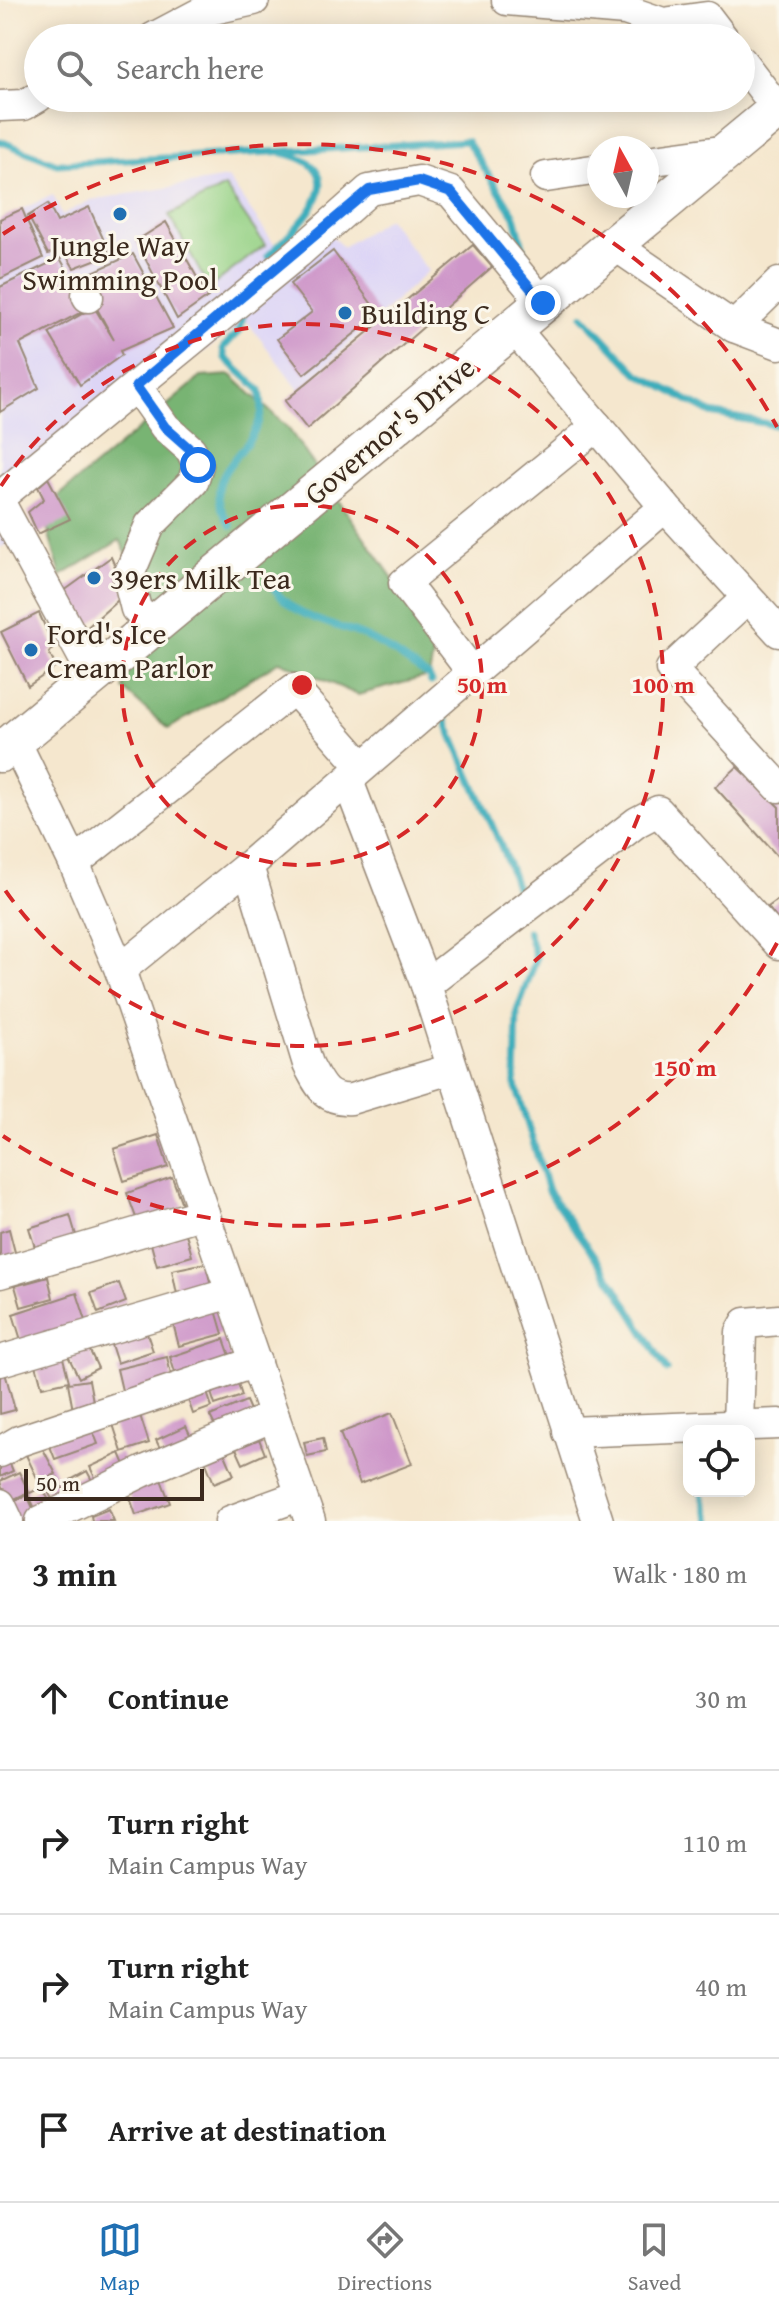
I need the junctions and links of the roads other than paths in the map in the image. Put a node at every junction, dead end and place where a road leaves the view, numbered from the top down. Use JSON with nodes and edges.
{"nodes":[{"id":1,"x":254,"y":0,"type":"edge"},
{"id":2,"x":507,"y":0,"type":"edge"},
{"id":3,"x":179,"y":24,"type":"edge"},
{"id":4,"x":712,"y":24,"type":"edge"},
{"id":5,"x":755,"y":78,"type":"edge"},
{"id":6,"x":24,"y":105,"type":"edge"},
{"id":7,"x":0,"y":106,"type":"edge"},
{"id":8,"x":779,"y":108,"type":"edge"},
{"id":9,"x":728,"y":150,"type":"junction"},
{"id":10,"x":659,"y":159,"type":"edge"},
{"id":11,"x":587,"y":171,"type":"edge"},
{"id":12,"x":546,"y":177,"type":"dead end"},
{"id":13,"x":613,"y":244,"type":"junction"},
{"id":14,"x":779,"y":283,"type":"edge"},
{"id":15,"x":543,"y":303,"type":"junction"},
{"id":16,"x":513,"y":327,"type":"junction"},
{"id":17,"x":734,"y":327,"type":"junction"},
{"id":18,"x":779,"y":344,"type":"edge"},
{"id":19,"x":136,"y":386,"type":"junction"},
{"id":20,"x":597,"y":426,"type":"junction"},
{"id":21,"x":0,"y":500,"type":"edge"},
{"id":22,"x":665,"y":507,"type":"junction"},
{"id":23,"x":747,"y":598,"type":"junction"},
{"id":24,"x":153,"y":626,"type":"junction"},
{"id":25,"x":779,"y":632,"type":"edge"},
{"id":26,"x":472,"y":672,"type":"junction"},
{"id":27,"x":93,"y":675,"type":"junction"},
{"id":28,"x":7,"y":747,"type":"edge"},
{"id":29,"x":355,"y":774,"type":"junction"},
{"id":30,"x":779,"y":787,"type":"edge"},
{"id":31,"x":74,"y":863,"type":"junction"},
{"id":32,"x":248,"y":866,"type":"junction"},
{"id":33,"x":779,"y":944,"type":"edge"},
{"id":34,"x":120,"y":970,"type":"junction"},
{"id":35,"x":426,"y":985,"type":"junction"},
{"id":36,"x":451,"y":1069,"type":"junction"},
{"id":37,"x":204,"y":1213,"type":"junction"},
{"id":38,"x":0,"y":1273,"type":"edge"},
{"id":39,"x":231,"y":1293,"type":"junction"},
{"id":40,"x":779,"y":1320,"type":"edge"},
{"id":41,"x":0,"y":1361,"type":"edge"},
{"id":42,"x":256,"y":1362,"type":"junction"},
{"id":43,"x":274,"y":1416,"type":"junction"},
{"id":44,"x":779,"y":1424,"type":"edge"},
{"id":45,"x":738,"y":1425,"type":"joint"},
{"id":46,"x":683,"y":1427,"type":"edge"},
{"id":47,"x":568,"y":1432,"type":"junction"},
{"id":48,"x":0,"y":1452,"type":"edge"},
{"id":49,"x":0,"y":1504,"type":"edge"},
{"id":50,"x":305,"y":1508,"type":"edge"},
{"id":51,"x":8,"y":1521,"type":"edge"},
{"id":52,"x":41,"y":1521,"type":"edge"},
{"id":53,"x":230,"y":1521,"type":"edge"},
{"id":54,"x":598,"y":1521,"type":"edge"}],
"edges":[{"from":1,"to":3,"type":"street"},
{"from":2,"to":4,"type":"street"},
{"from":5,"to":8,"type":"street"},
{"from":6,"to":7,"type":"street"},
{"from":8,"to":9,"type":"main road","name":"Governor's Drive"},
{"from":9,"to":10,"type":"street"},
{"from":9,"to":13,"type":"main road","name":"Governor's Drive"},
{"from":11,"to":12,"type":"street"},
{"from":13,"to":15,"type":"main road","name":"Governor's Drive"},
{"from":13,"to":17,"type":"street"},
{"from":14,"to":17,"type":"street"},
{"from":15,"to":16,"type":"main road","name":"Governor's Drive"},
{"from":15,"to":19,"type":"street"},
{"from":16,"to":20,"type":"street"},
{"from":16,"to":24,"type":"main road","name":"Governor's Drive"},
{"from":17,"to":18,"type":"street"},
{"from":19,"to":21,"type":"street"},
{"from":19,"to":24,"type":"street"},
{"from":20,"to":22,"type":"street"},
{"from":20,"to":26,"type":"street"},
{"from":21,"to":27,"type":"street"},
{"from":22,"to":23,"type":"street"},
{"from":22,"to":26,"type":"street"},
{"from":23,"to":25,"type":"street"},
{"from":23,"to":30,"type":"street"},
{"from":24,"to":27,"type":"main road","name":"Governor's Drive"},
{"from":26,"to":29,"type":"street"},
{"from":27,"to":28,"type":"main road","name":"Governor's Drive"},
{"from":28,"to":31,"type":"street"},
{"from":29,"to":31,"type":"street"},
{"from":29,"to":32,"type":"street"},
{"from":29,"to":35,"type":"street"},
{"from":31,"to":34,"type":"street"},
{"from":32,"to":34,"type":"street"},
{"from":32,"to":36,"type":"street"},
{"from":33,"to":35,"type":"street"},
{"from":34,"to":37,"type":"street"},
{"from":35,"to":36,"type":"street"},
{"from":36,"to":47,"type":"street"},
{"from":37,"to":38,"type":"street"},
{"from":37,"to":39,"type":"street"},
{"from":39,"to":41,"type":"street"},
{"from":39,"to":42,"type":"street"},
{"from":40,"to":45,"type":"street"},
{"from":42,"to":43,"type":"street"},
{"from":42,"to":48,"type":"street"},
{"from":43,"to":50,"type":"street"},
{"from":43,"to":52,"type":"street"},
{"from":44,"to":45,"type":"street"},
{"from":46,"to":47,"type":"street"},
{"from":47,"to":54,"type":"street"},
{"from":49,"to":51,"type":"street"},
{"from":50,"to":53,"type":"street"}]}
